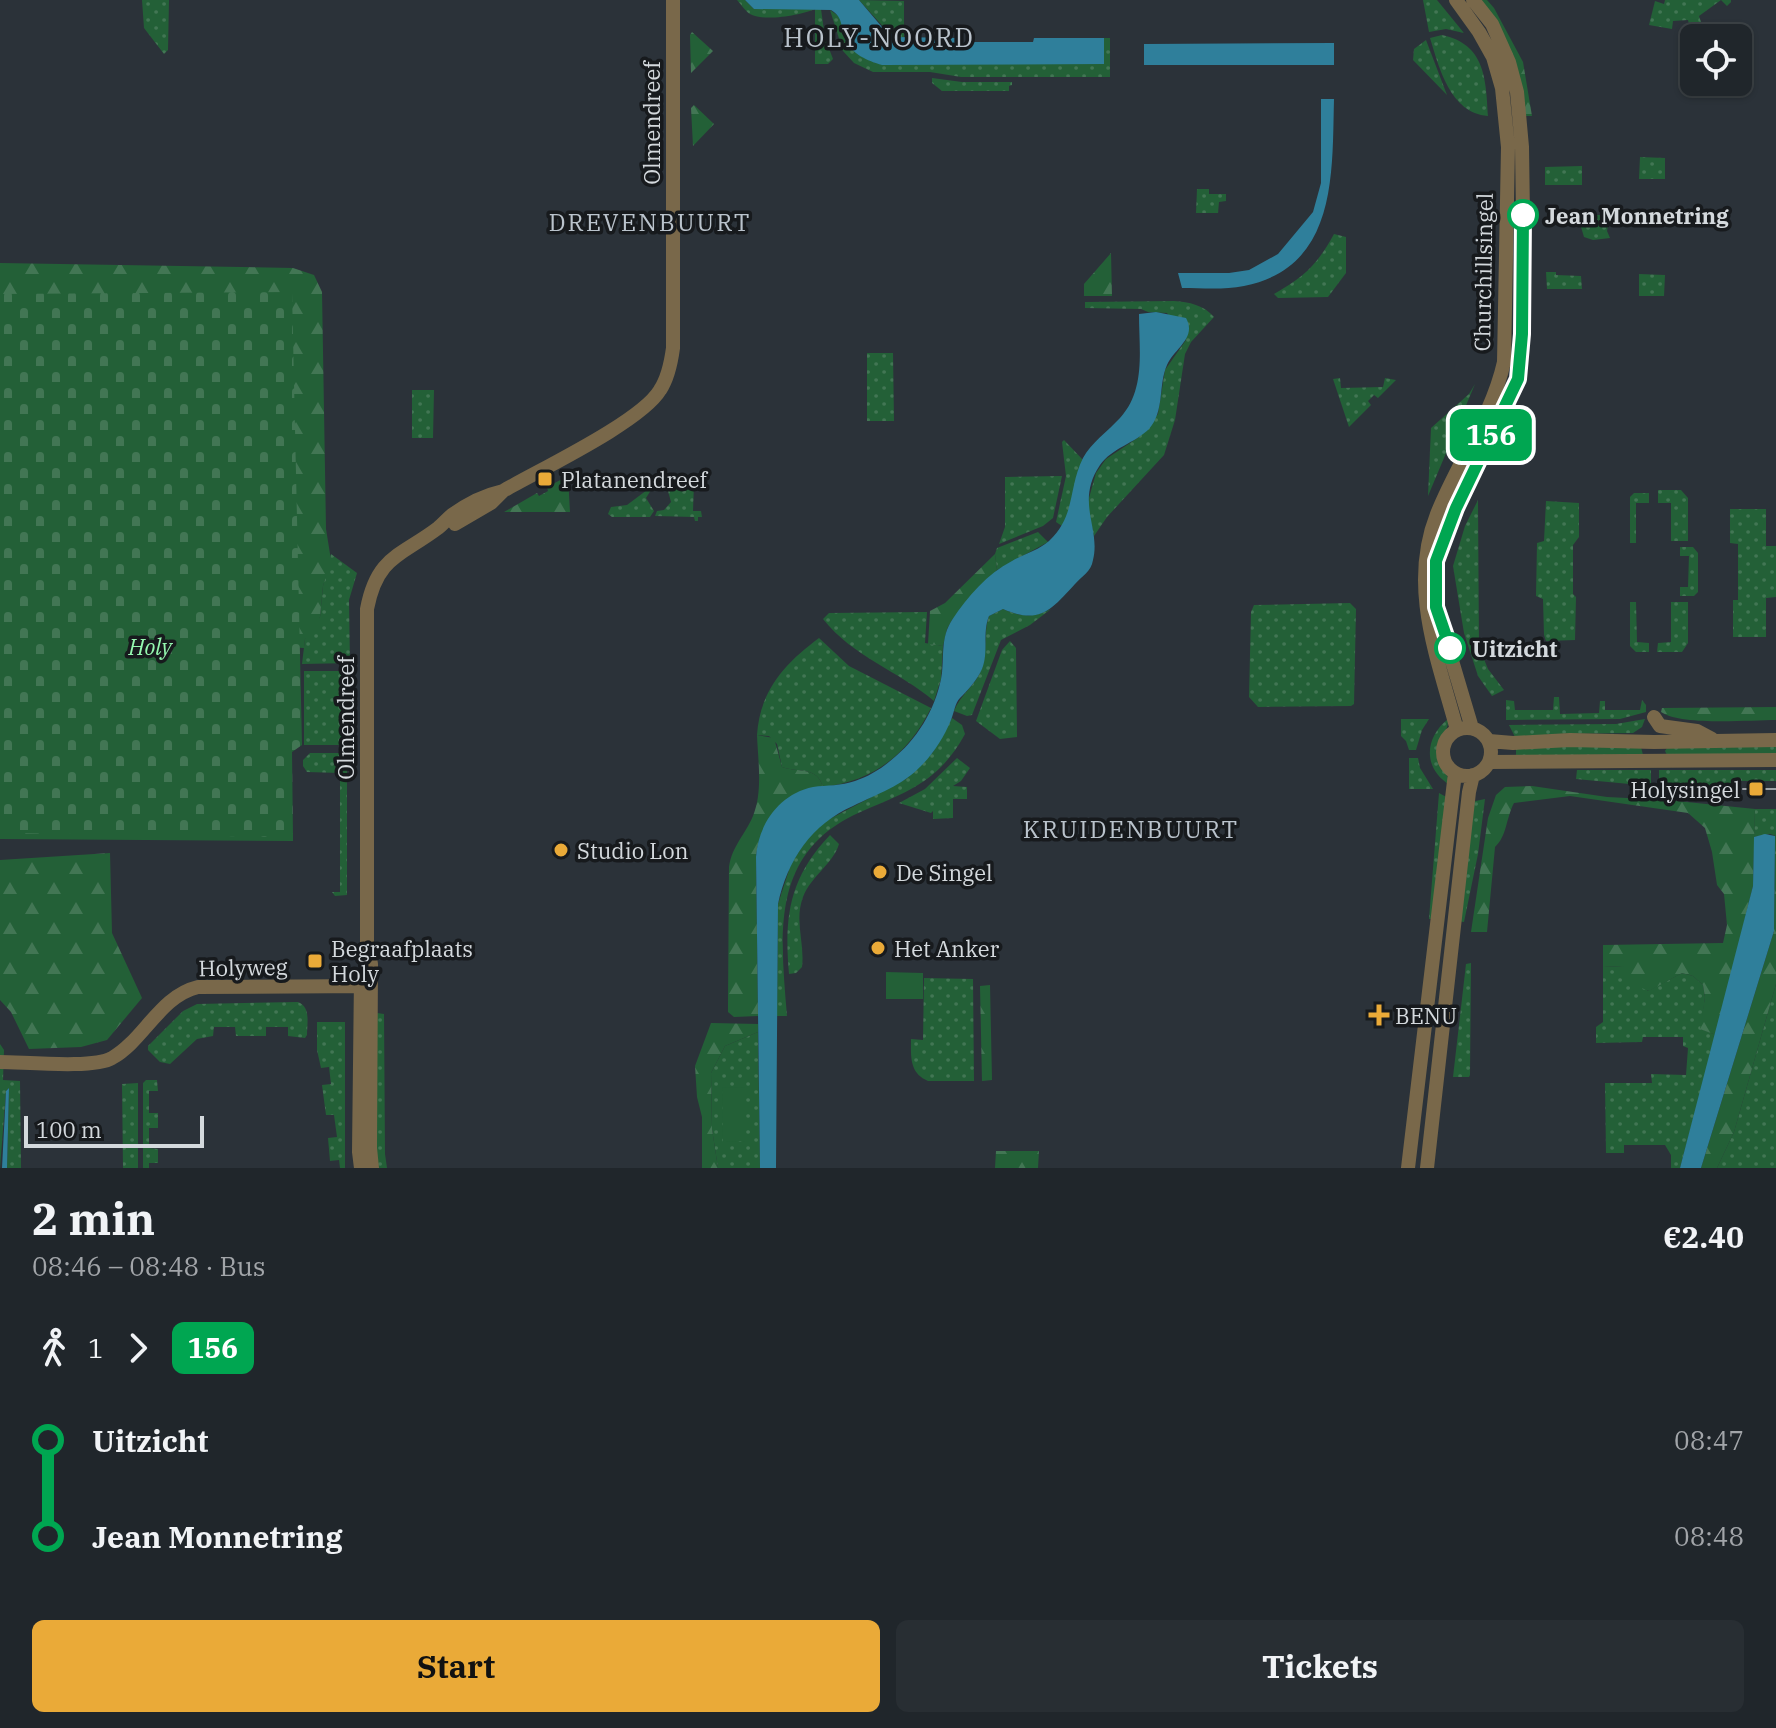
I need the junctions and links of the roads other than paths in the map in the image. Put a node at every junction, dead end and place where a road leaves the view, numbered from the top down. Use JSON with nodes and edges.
{"nodes":[{"id":1,"x":673,"y":0,"type":"edge"},
{"id":2,"x":1456,"y":0,"type":"edge"},
{"id":3,"x":1473,"y":0,"type":"edge"},
{"id":4,"x":1654,"y":717,"type":"dead end"},
{"id":5,"x":1464,"y":729,"type":"junction"},
{"id":6,"x":1713,"y":739,"type":"junction"},
{"id":7,"x":1776,"y":740,"type":"edge"},
{"id":8,"x":1489,"y":741,"type":"junction"},
{"id":9,"x":1776,"y":760,"type":"edge"},
{"id":10,"x":1489,"y":762,"type":"junction"},
{"id":11,"x":1455,"y":773,"type":"junction"},
{"id":12,"x":1473,"y":775,"type":"junction"},
{"id":13,"x":366,"y":986,"type":"junction"},
{"id":14,"x":0,"y":1062,"type":"edge"},
{"id":15,"x":361,"y":1168,"type":"edge"},
{"id":16,"x":372,"y":1168,"type":"edge"},
{"id":17,"x":1408,"y":1168,"type":"edge"},
{"id":18,"x":1427,"y":1168,"type":"edge"}],
"edges":[{"from":1,"to":13,"type":"street","name":"Olmendreef"},
{"from":2,"to":5,"type":"street","name":"Churchillsingel"},
{"from":3,"to":5,"type":"street","name":"Churchillsingel"},
{"from":4,"to":6,"type":"street"},
{"from":5,"to":8,"type":"street"},
{"from":5,"to":11,"type":"street"},
{"from":6,"to":7,"type":"street"},
{"from":6,"to":8,"type":"street"},
{"from":8,"to":10,"type":"street"},
{"from":9,"to":10,"type":"street"},
{"from":10,"to":12,"type":"street"},
{"from":11,"to":12,"type":"street"},
{"from":11,"to":17,"type":"street"},
{"from":12,"to":18,"type":"street"},
{"from":13,"to":14,"type":"street","name":"Holyweg"},
{"from":13,"to":15,"type":"street","name":"Olmendreef"},
{"from":13,"to":16,"type":"street","name":"Olmendreef"}]}
